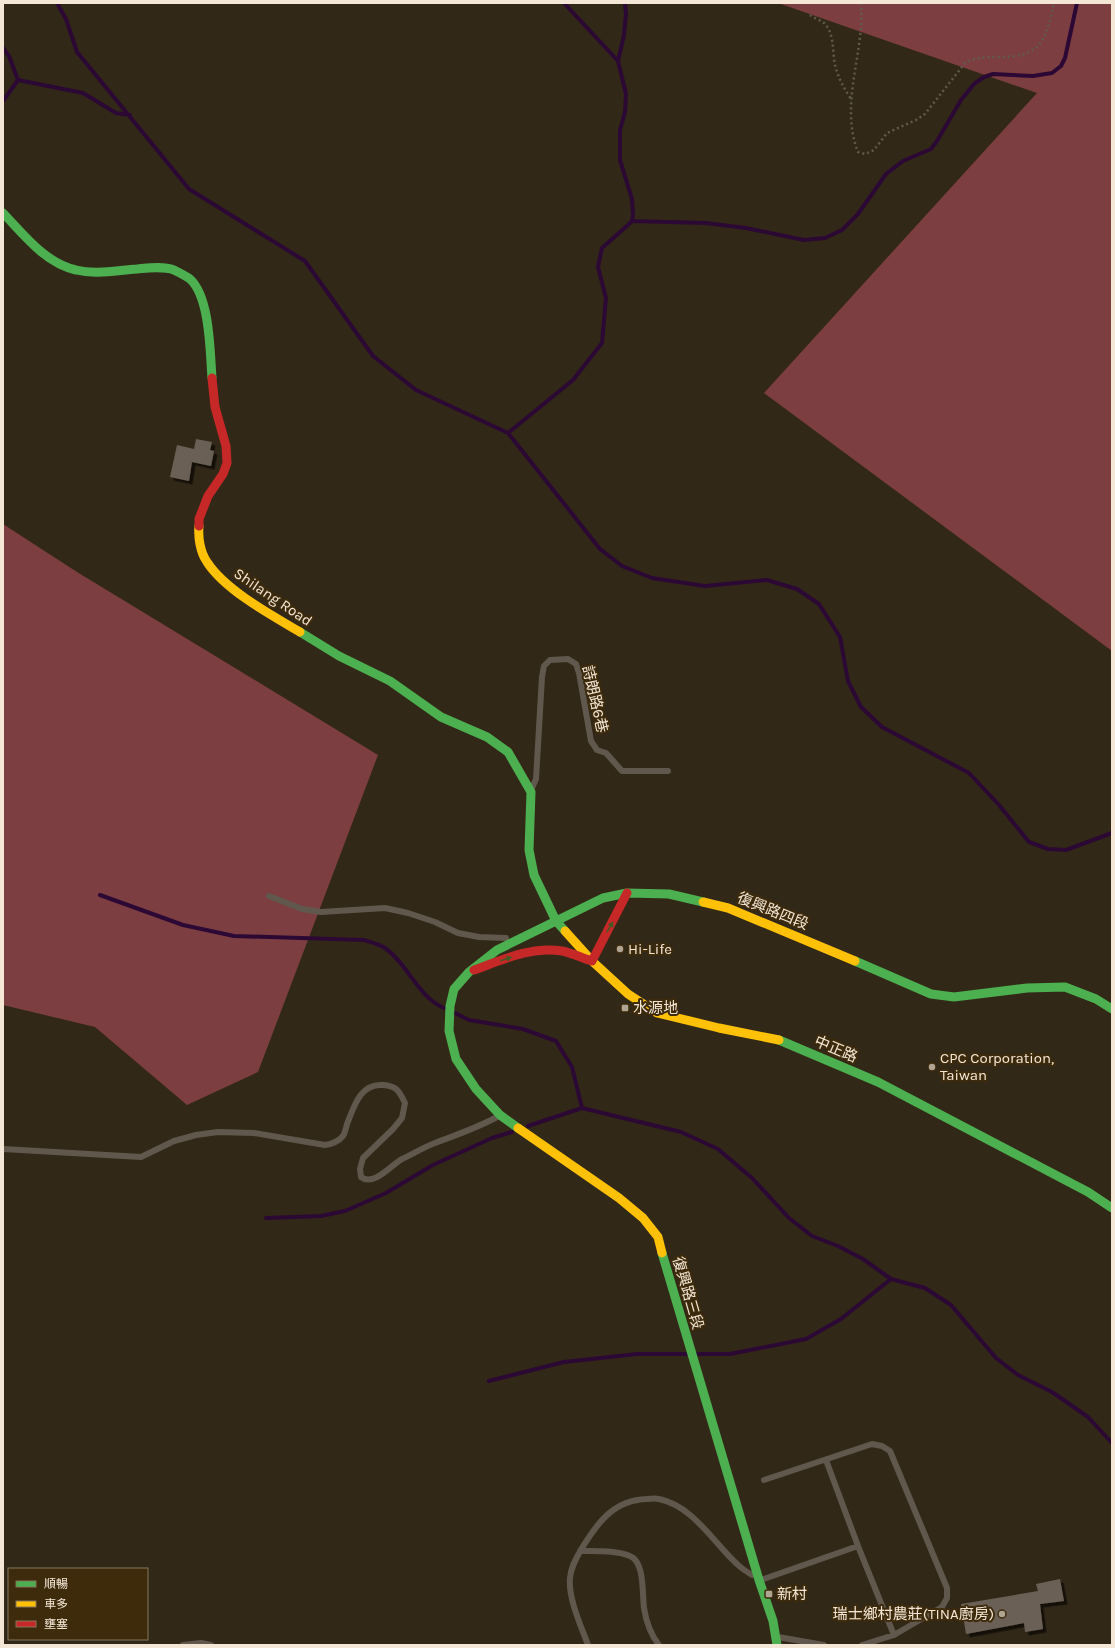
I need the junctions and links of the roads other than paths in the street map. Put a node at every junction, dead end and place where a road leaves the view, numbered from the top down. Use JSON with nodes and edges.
{"nodes":[{"id":1,"x":3,"y":213,"type":"edge"},
{"id":2,"x":668,"y":771,"type":"dead end"},
{"id":3,"x":531,"y":792,"type":"junction"},
{"id":4,"x":627,"y":893,"type":"junction"},
{"id":5,"x":269,"y":896,"type":"dead end"},
{"id":6,"x":556,"y":922,"type":"junction"},
{"id":7,"x":522,"y":938,"type":"junction"},
{"id":8,"x":592,"y":961,"type":"junction"},
{"id":9,"x":469,"y":972,"type":"junction"},
{"id":10,"x":1112,"y":1009,"type":"edge"},
{"id":11,"x":449,"y":1032,"type":"joint"},
{"id":12,"x":500,"y":1115,"type":"junction"},
{"id":13,"x":3,"y":1149,"type":"edge"},
{"id":14,"x":1112,"y":1208,"type":"edge"},
{"id":15,"x":826,"y":1460,"type":"junction"},
{"id":16,"x":764,"y":1480,"type":"dead end"},
{"id":17,"x":858,"y":1546,"type":"junction"},
{"id":18,"x":580,"y":1551,"type":"junction"},
{"id":19,"x":759,"y":1580,"type":"junction"},
{"id":20,"x":894,"y":1635,"type":"junction"},
{"id":21,"x":776,"y":1641,"type":"edge"},
{"id":22,"x":183,"y":1645,"type":"edge"},
{"id":23,"x":211,"y":1645,"type":"edge"},
{"id":24,"x":588,"y":1645,"type":"edge"},
{"id":25,"x":659,"y":1645,"type":"edge"},
{"id":26,"x":788,"y":1645,"type":"edge"},
{"id":27,"x":817,"y":1645,"type":"edge"},
{"id":28,"x":824,"y":1645,"type":"edge"},
{"id":29,"x":862,"y":1645,"type":"edge"}],
"edges":[{"from":1,"to":3,"type":"street","name":"Shilang Road"},
{"from":2,"to":3,"type":"lane","name":"詩朗路6巷"},
{"from":3,"to":6,"type":"street"},
{"from":4,"to":6,"type":"street","name":"復興路四段"},
{"from":8,"to":4,"type":"street","one_way":true},
{"from":4,"to":10,"type":"street","name":"復興路四段"},
{"from":5,"to":7,"type":"lane"},
{"from":6,"to":7,"type":"street","name":"復興路四段"},
{"from":6,"to":8,"type":"street","name":"中正路"},
{"from":7,"to":9,"type":"street","name":"復興路四段"},
{"from":9,"to":8,"type":"street","one_way":true},
{"from":8,"to":14,"type":"street","name":"中正路"},
{"from":9,"to":11,"type":"street","name":"復興路四段"},
{"from":11,"to":12,"type":"street","name":"復興路三段"},
{"from":12,"to":13,"type":"lane"},
{"from":12,"to":19,"type":"street","name":"復興路三段"},
{"from":15,"to":16,"type":"lane"},
{"from":15,"to":17,"type":"lane"},
{"from":15,"to":20,"type":"lane"},
{"from":17,"to":19,"type":"lane"},
{"from":17,"to":20,"type":"lane"},
{"from":18,"to":19,"type":"lane"},
{"from":18,"to":24,"type":"lane"},
{"from":18,"to":25,"type":"lane"},
{"from":19,"to":21,"type":"street","name":"復興路三段"},
{"from":20,"to":29,"type":"lane"},
{"from":21,"to":26,"type":"lane"},
{"from":21,"to":27,"type":"lane"},
{"from":22,"to":23,"type":"lane"},
{"from":27,"to":28,"type":"lane"}]}
